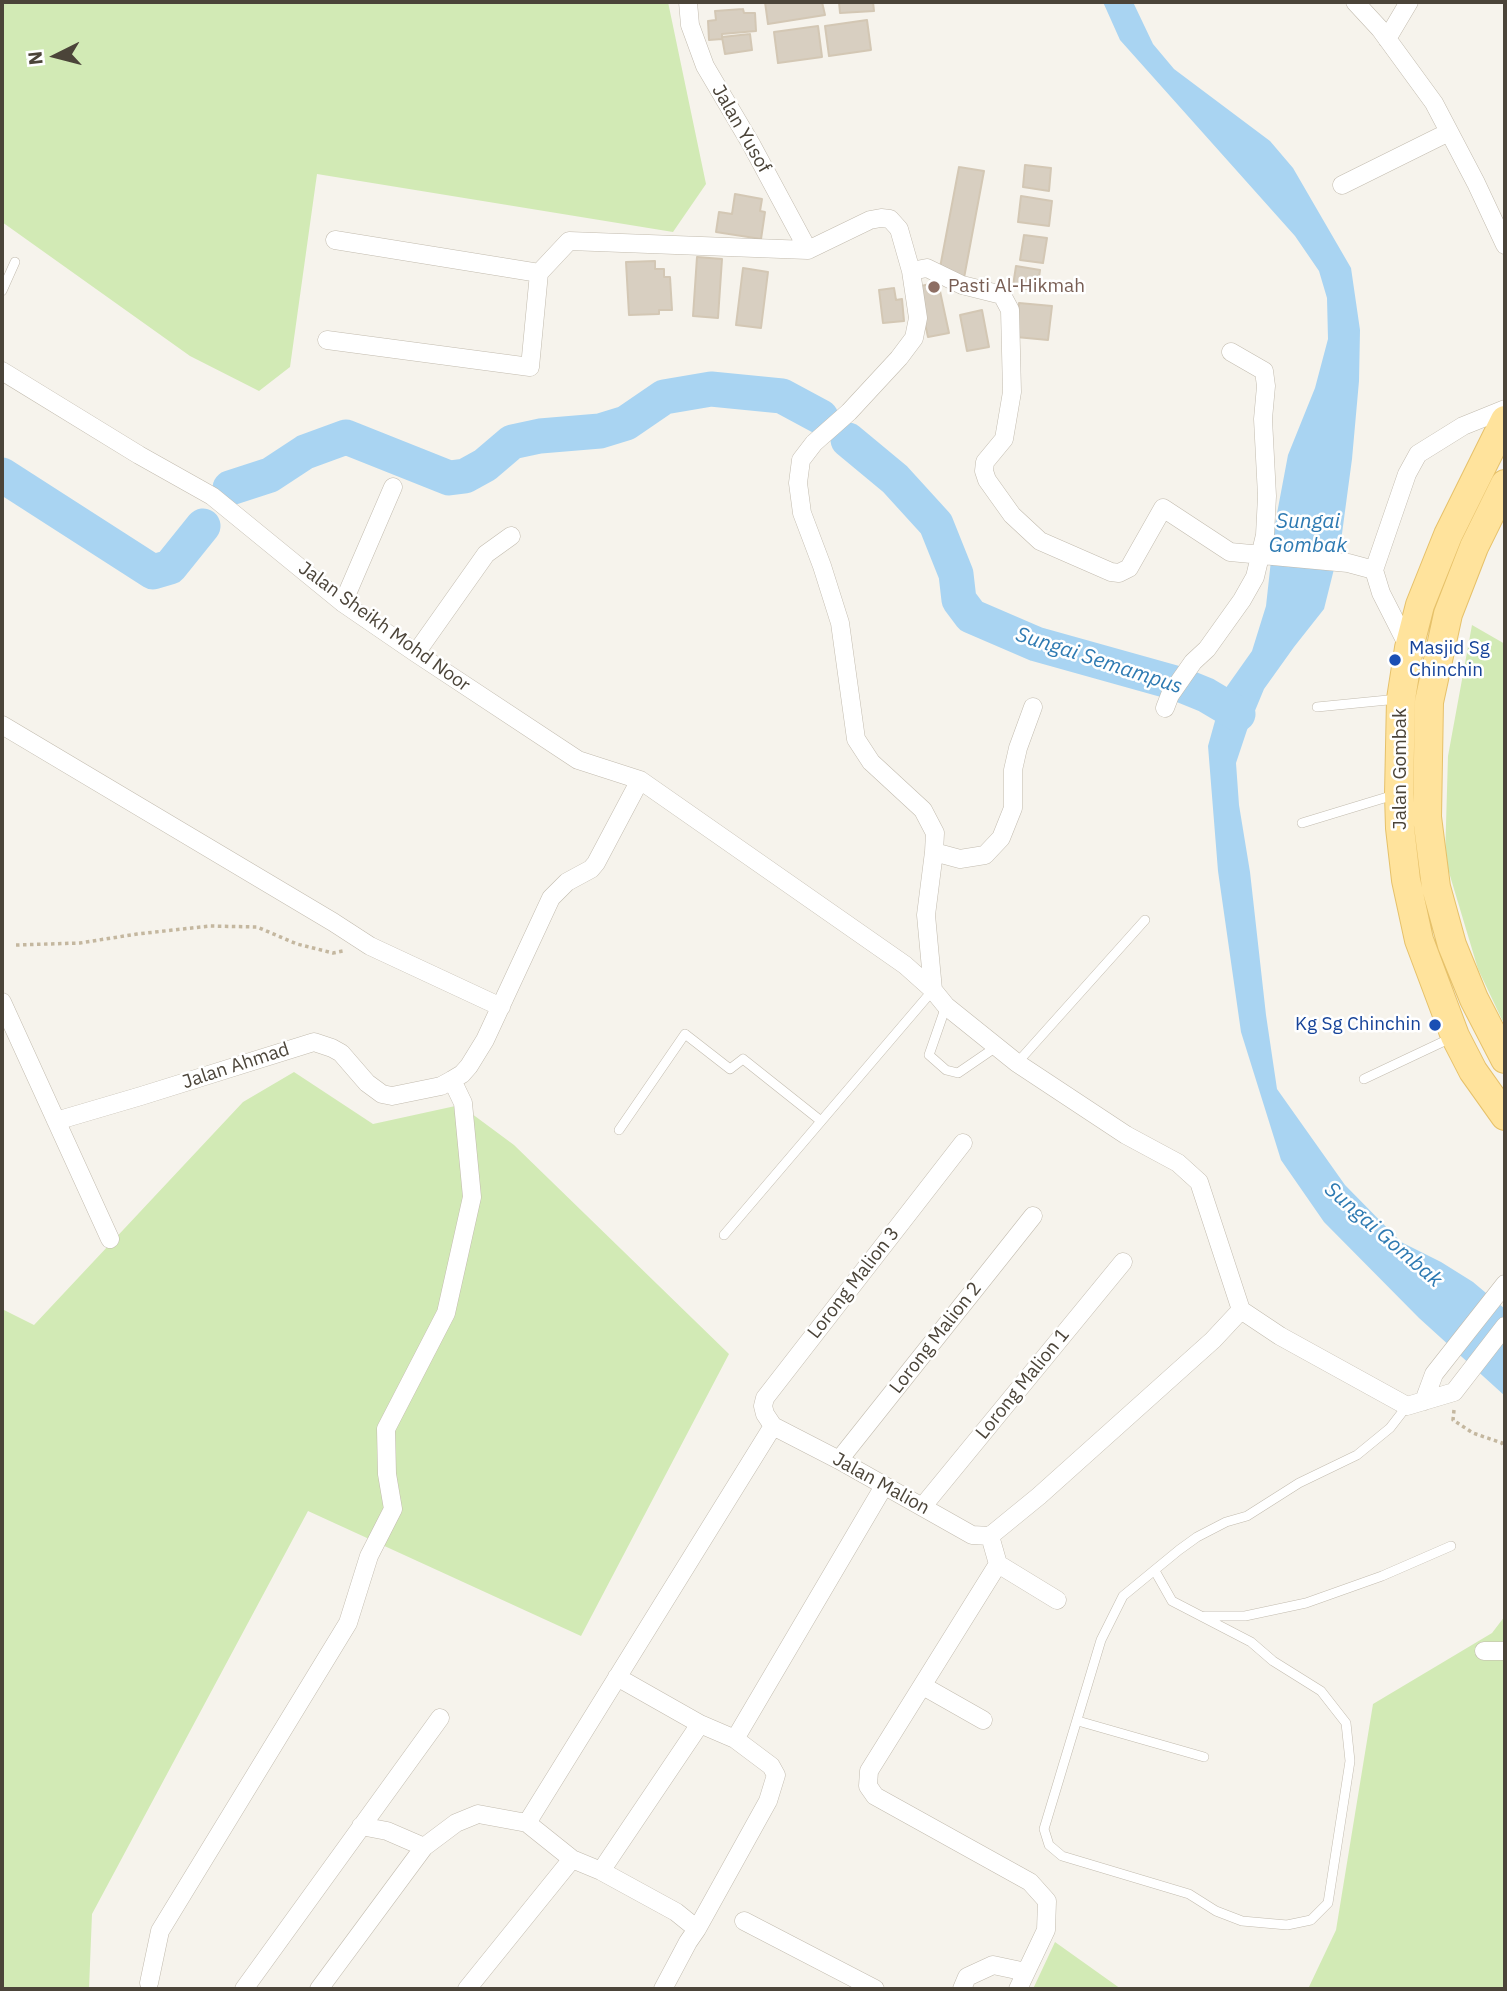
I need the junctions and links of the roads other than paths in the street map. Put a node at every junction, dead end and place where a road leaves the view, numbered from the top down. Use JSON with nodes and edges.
{"nodes":[{"id":1,"x":688,"y":2,"type":"edge"},
{"id":2,"x":1355,"y":2,"type":"edge"},
{"id":3,"x":1409,"y":2,"type":"edge"},
{"id":4,"x":1387,"y":39,"type":"junction"},
{"id":5,"x":1448,"y":131,"type":"junction"},
{"id":6,"x":1342,"y":185,"type":"dead end"},
{"id":7,"x":335,"y":240,"type":"dead end"},
{"id":8,"x":1505,"y":245,"type":"edge"},
{"id":9,"x":808,"y":250,"type":"junction"},
{"id":10,"x":15,"y":262,"type":"dead end"},
{"id":11,"x":911,"y":271,"type":"junction"},
{"id":12,"x":539,"y":273,"type":"junction"},
{"id":13,"x":2,"y":291,"type":"edge"},
{"id":14,"x":327,"y":340,"type":"dead end"},
{"id":15,"x":1231,"y":352,"type":"dead end"},
{"id":16,"x":2,"y":371,"type":"edge"},
{"id":17,"x":1505,"y":409,"type":"edge"},
{"id":18,"x":1505,"y":420,"type":"edge"},
{"id":19,"x":1505,"y":484,"type":"edge"},
{"id":20,"x":393,"y":488,"type":"dead end"},
{"id":21,"x":511,"y":537,"type":"dead end"},
{"id":22,"x":1262,"y":556,"type":"junction"},
{"id":23,"x":1374,"y":570,"type":"junction"},
{"id":24,"x":343,"y":603,"type":"junction"},
{"id":25,"x":1409,"y":648,"type":"junction"},
{"id":26,"x":416,"y":653,"type":"junction"},
{"id":27,"x":1401,"y":699,"type":"junction"},
{"id":28,"x":1167,"y":702,"type":"dead end"},
{"id":29,"x":1032,"y":707,"type":"dead end"},
{"id":30,"x":1317,"y":707,"type":"dead end"},
{"id":31,"x":2,"y":725,"type":"edge"},
{"id":32,"x":640,"y":780,"type":"junction"},
{"id":33,"x":1399,"y":794,"type":"junction"},
{"id":34,"x":1302,"y":824,"type":"dead end"},
{"id":35,"x":934,"y":852,"type":"junction"},
{"id":36,"x":1145,"y":919,"type":"dead end"},
{"id":37,"x":933,"y":989,"type":"junction"},
{"id":38,"x":2,"y":1002,"type":"edge"},
{"id":39,"x":947,"y":1006,"type":"junction"},
{"id":40,"x":500,"y":1007,"type":"junction"},
{"id":41,"x":1455,"y":1036,"type":"junction"},
{"id":42,"x":996,"y":1046,"type":"junction"},
{"id":43,"x":1505,"y":1059,"type":"edge"},
{"id":44,"x":1017,"y":1063,"type":"junction"},
{"id":45,"x":1364,"y":1079,"type":"dead end"},
{"id":46,"x":452,"y":1080,"type":"junction"},
{"id":47,"x":1505,"y":1116,"type":"edge"},
{"id":48,"x":56,"y":1121,"type":"junction"},
{"id":49,"x":821,"y":1121,"type":"junction"},
{"id":50,"x":619,"y":1130,"type":"dead end"},
{"id":51,"x":963,"y":1143,"type":"dead end"},
{"id":52,"x":1033,"y":1216,"type":"dead end"},
{"id":53,"x":724,"y":1235,"type":"dead end"},
{"id":54,"x":110,"y":1239,"type":"dead end"},
{"id":55,"x":1123,"y":1262,"type":"dead end"},
{"id":56,"x":1505,"y":1285,"type":"edge"},
{"id":57,"x":1241,"y":1310,"type":"junction"},
{"id":58,"x":1505,"y":1326,"type":"edge"},
{"id":59,"x":1415,"y":1403,"type":"junction"},
{"id":60,"x":773,"y":1426,"type":"junction"},
{"id":61,"x":839,"y":1460,"type":"junction"},
{"id":62,"x":884,"y":1486,"type":"junction"},
{"id":63,"x":923,"y":1506,"type":"junction"},
{"id":64,"x":990,"y":1536,"type":"junction"},
{"id":65,"x":1451,"y":1546,"type":"dead end"},
{"id":66,"x":998,"y":1564,"type":"junction"},
{"id":67,"x":1155,"y":1571,"type":"junction"},
{"id":68,"x":1057,"y":1600,"type":"dead end"},
{"id":69,"x":1204,"y":1616,"type":"junction"},
{"id":70,"x":1484,"y":1651,"type":"dead end"},
{"id":71,"x":1505,"y":1651,"type":"edge"},
{"id":72,"x":617,"y":1677,"type":"junction"},
{"id":73,"x":923,"y":1686,"type":"junction"},
{"id":74,"x":440,"y":1718,"type":"dead end"},
{"id":75,"x":983,"y":1720,"type":"dead end"},
{"id":76,"x":1078,"y":1721,"type":"junction"},
{"id":77,"x":700,"y":1724,"type":"junction"},
{"id":78,"x":735,"y":1739,"type":"junction"},
{"id":79,"x":1204,"y":1757,"type":"dead end"},
{"id":80,"x":527,"y":1823,"type":"junction"},
{"id":81,"x":362,"y":1826,"type":"junction"},
{"id":82,"x":425,"y":1847,"type":"junction"},
{"id":83,"x":572,"y":1859,"type":"junction"},
{"id":84,"x":601,"y":1871,"type":"junction"},
{"id":85,"x":744,"y":1921,"type":"dead end"},
{"id":86,"x":697,"y":1929,"type":"junction"},
{"id":87,"x":1026,"y":1972,"type":"junction"},
{"id":88,"x":149,"y":1983,"type":"dead end"},
{"id":89,"x":244,"y":1989,"type":"edge"},
{"id":90,"x":319,"y":1989,"type":"edge"},
{"id":91,"x":467,"y":1989,"type":"edge"},
{"id":92,"x":663,"y":1989,"type":"edge"},
{"id":93,"x":875,"y":1989,"type":"edge"},
{"id":94,"x":962,"y":1989,"type":"edge"},
{"id":95,"x":1018,"y":1989,"type":"edge"}],
"edges":[{"from":1,"to":9,"type":"street","name":"Jalan Yusof"},
{"from":2,"to":4,"type":"street"},
{"from":3,"to":4,"type":"street"},
{"from":4,"to":5,"type":"street"},
{"from":5,"to":6,"type":"street"},
{"from":5,"to":8,"type":"street"},
{"from":7,"to":12,"type":"street"},
{"from":9,"to":11,"type":"street"},
{"from":9,"to":12,"type":"street"},
{"from":10,"to":13,"type":"lane"},
{"from":11,"to":22,"type":"street"},
{"from":11,"to":35,"type":"street"},
{"from":12,"to":14,"type":"street"},
{"from":15,"to":22,"type":"street"},
{"from":16,"to":24,"type":"street","name":"Jalan Sheikh Mohd Noor"},
{"from":17,"to":23,"type":"street"},
{"from":18,"to":25,"type":"main road","name":"Jalan Gombak"},
{"from":19,"to":43,"type":"main road","name":"Jalan Gombak"},
{"from":20,"to":24,"type":"street"},
{"from":21,"to":26,"type":"street"},
{"from":22,"to":23,"type":"street"},
{"from":22,"to":28,"type":"street"},
{"from":23,"to":25,"type":"street"},
{"from":24,"to":26,"type":"street","name":"Jalan Sheikh Mohd Noor"},
{"from":25,"to":27,"type":"main road","name":"Jalan Gombak"},
{"from":26,"to":32,"type":"street","name":"Jalan Sheikh Mohd Noor"},
{"from":27,"to":30,"type":"lane"},
{"from":27,"to":33,"type":"main road","name":"Jalan Gombak"},
{"from":29,"to":35,"type":"street"},
{"from":31,"to":40,"type":"street"},
{"from":32,"to":37,"type":"street","name":"Jalan Sheikh Mohd Noor"},
{"from":32,"to":40,"type":"street"},
{"from":33,"to":34,"type":"lane"},
{"from":33,"to":41,"type":"main road","name":"Jalan Gombak"},
{"from":35,"to":37,"type":"street"},
{"from":36,"to":44,"type":"lane"},
{"from":37,"to":39,"type":"street","name":"Jalan Sheikh Mohd Noor"},
{"from":37,"to":49,"type":"lane"},
{"from":38,"to":48,"type":"street"},
{"from":39,"to":42,"type":"street","name":"Jalan Sheikh Mohd Noor"},
{"from":39,"to":42,"type":"lane"},
{"from":40,"to":46,"type":"street"},
{"from":41,"to":45,"type":"lane"},
{"from":41,"to":47,"type":"main road","name":"Jalan Gombak"},
{"from":42,"to":44,"type":"street","name":"Jalan Sheikh Mohd Noor"},
{"from":44,"to":57,"type":"street","name":"Jalan Sheikh Mohd Noor"},
{"from":46,"to":48,"type":"street","name":"Jalan Ahmad"},
{"from":46,"to":88,"type":"street"},
{"from":48,"to":54,"type":"street"},
{"from":49,"to":50,"type":"lane"},
{"from":49,"to":53,"type":"lane"},
{"from":51,"to":60,"type":"street","name":"Lorong Malion 3"},
{"from":52,"to":61,"type":"street","name":"Lorong Malion 2"},
{"from":55,"to":63,"type":"street","name":"Lorong Malion 1"},
{"from":56,"to":59,"type":"street"},
{"from":57,"to":59,"type":"street"},
{"from":57,"to":64,"type":"street"},
{"from":58,"to":59,"type":"street"},
{"from":59,"to":67,"type":"lane"},
{"from":60,"to":61,"type":"street","name":"Jalan Malion"},
{"from":60,"to":72,"type":"street"},
{"from":61,"to":62,"type":"street","name":"Jalan Malion"},
{"from":62,"to":63,"type":"street","name":"Jalan Malion"},
{"from":62,"to":78,"type":"street"},
{"from":63,"to":64,"type":"street","name":"Jalan Malion"},
{"from":64,"to":66,"type":"street"},
{"from":65,"to":69,"type":"lane"},
{"from":66,"to":68,"type":"street"},
{"from":66,"to":73,"type":"street"},
{"from":67,"to":69,"type":"lane"},
{"from":67,"to":76,"type":"lane"},
{"from":69,"to":76,"type":"lane"},
{"from":70,"to":71,"type":"street"},
{"from":72,"to":77,"type":"street"},
{"from":72,"to":80,"type":"street"},
{"from":73,"to":75,"type":"street"},
{"from":73,"to":87,"type":"street"},
{"from":74,"to":81,"type":"street"},
{"from":76,"to":79,"type":"lane"},
{"from":77,"to":78,"type":"street"},
{"from":77,"to":84,"type":"street"},
{"from":78,"to":86,"type":"street"},
{"from":80,"to":82,"type":"street"},
{"from":80,"to":83,"type":"street"},
{"from":81,"to":82,"type":"street"},
{"from":81,"to":89,"type":"street"},
{"from":82,"to":90,"type":"street"},
{"from":83,"to":84,"type":"street"},
{"from":83,"to":91,"type":"street"},
{"from":84,"to":86,"type":"street"},
{"from":85,"to":93,"type":"street"},
{"from":86,"to":92,"type":"street"},
{"from":87,"to":94,"type":"street"},
{"from":87,"to":95,"type":"street"}]}
